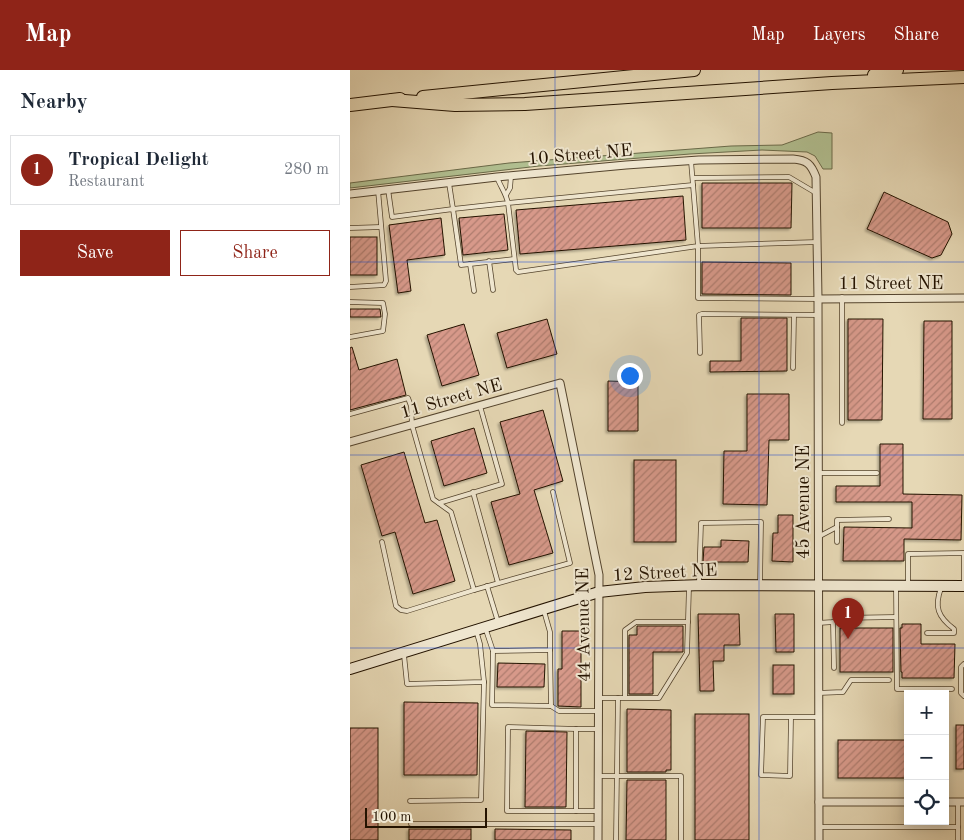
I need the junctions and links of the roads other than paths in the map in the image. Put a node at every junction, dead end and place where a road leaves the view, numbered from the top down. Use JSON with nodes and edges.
{"nodes":[{"id":1,"x":694,"y":70,"type":"edge"},
{"id":2,"x":897,"y":70,"type":"edge"},
{"id":3,"x":964,"y":77,"type":"edge"},
{"id":4,"x":832,"y":83,"type":"junction"},
{"id":5,"x":392,"y":100,"type":"junction"},
{"id":6,"x":350,"y":105,"type":"edge"},
{"id":7,"x":691,"y":161,"type":"junction"},
{"id":8,"x":811,"y":165,"type":"joint"},
{"id":9,"x":511,"y":175,"type":"junction"},
{"id":10,"x":497,"y":177,"type":"junction"},
{"id":11,"x":693,"y":178,"type":"junction"},
{"id":12,"x":449,"y":182,"type":"junction"},
{"id":13,"x":693,"y":186,"type":"junction"},
{"id":14,"x":388,"y":189,"type":"junction"},
{"id":15,"x":378,"y":190,"type":"junction"},
{"id":16,"x":817,"y":193,"type":"junction"},
{"id":17,"x":350,"y":194,"type":"edge"},
{"id":18,"x":506,"y":195,"type":"junction"},
{"id":19,"x":508,"y":203,"type":"junction"},
{"id":20,"x":453,"y":209,"type":"junction"},
{"id":21,"x":381,"y":227,"type":"junction"},
{"id":22,"x":350,"y":228,"type":"edge"},
{"id":23,"x":817,"y":242,"type":"junction"},
{"id":24,"x":698,"y":246,"type":"junction"},
{"id":25,"x":514,"y":259,"type":"junction"},
{"id":26,"x":489,"y":262,"type":"junction"},
{"id":27,"x":470,"y":264,"type":"junction"},
{"id":28,"x":350,"y":287,"type":"edge"},
{"id":29,"x":492,"y":290,"type":"dead end"},
{"id":30,"x":474,"y":291,"type":"dead end"},
{"id":31,"x":842,"y":298,"type":"junction"},
{"id":32,"x":964,"y":298,"type":"edge"},
{"id":33,"x":818,"y":299,"type":"junction"},
{"id":34,"x":350,"y":302,"type":"edge"},
{"id":35,"x":794,"y":315,"type":"junction"},
{"id":36,"x":818,"y":315,"type":"junction"},
{"id":37,"x":350,"y":337,"type":"edge"},
{"id":38,"x":700,"y":353,"type":"dead end"},
{"id":39,"x":793,"y":368,"type":"dead end"},
{"id":40,"x":560,"y":383,"type":"joint"},
{"id":41,"x":480,"y":406,"type":"junction"},
{"id":42,"x":350,"y":414,"type":"edge"},
{"id":43,"x":842,"y":423,"type":"dead end"},
{"id":44,"x":412,"y":425,"type":"junction"},
{"id":45,"x":350,"y":442,"type":"edge"},
{"id":46,"x":818,"y":473,"type":"junction"},
{"id":47,"x":877,"y":473,"type":"dead end"},
{"id":48,"x":473,"y":492,"type":"junction"},
{"id":49,"x":553,"y":492,"type":"dead end"},
{"id":50,"x":438,"y":503,"type":"junction"},
{"id":51,"x":889,"y":519,"type":"dead end"},
{"id":52,"x":837,"y":527,"type":"junction"},
{"id":53,"x":818,"y":537,"type":"junction"},
{"id":54,"x":382,"y":542,"type":"dead end"},
{"id":55,"x":837,"y":542,"type":"dead end"},
{"id":56,"x":498,"y":583,"type":"junction"},
{"id":57,"x":486,"y":586,"type":"junction"},
{"id":58,"x":694,"y":586,"type":"junction"},
{"id":59,"x":760,"y":586,"type":"junction"},
{"id":60,"x":817,"y":586,"type":"junction"},
{"id":61,"x":896,"y":586,"type":"junction"},
{"id":62,"x":908,"y":586,"type":"junction"},
{"id":63,"x":942,"y":586,"type":"junction"},
{"id":64,"x":964,"y":586,"type":"edge"},
{"id":65,"x":474,"y":590,"type":"junction"},
{"id":66,"x":599,"y":592,"type":"junction"},
{"id":67,"x":544,"y":609,"type":"junction"},
{"id":68,"x":896,"y":617,"type":"junction"},
{"id":69,"x":688,"y":622,"type":"junction"},
{"id":70,"x":833,"y":622,"type":"junction"},
{"id":71,"x":498,"y":623,"type":"junction"},
{"id":72,"x":818,"y":623,"type":"junction"},
{"id":73,"x":481,"y":629,"type":"junction"},
{"id":74,"x":927,"y":633,"type":"dead end"},
{"id":75,"x":550,"y":650,"type":"junction"},
{"id":76,"x":493,"y":651,"type":"junction"},
{"id":77,"x":404,"y":652,"type":"junction"},
{"id":78,"x":964,"y":664,"type":"edge"},
{"id":79,"x":834,"y":668,"type":"dead end"},
{"id":80,"x":350,"y":669,"type":"edge"},
{"id":81,"x":889,"y":680,"type":"dead end"},
{"id":82,"x":484,"y":682,"type":"junction"},
{"id":83,"x":952,"y":689,"type":"dead end"},
{"id":84,"x":818,"y":693,"type":"junction"},
{"id":85,"x":964,"y":696,"type":"edge"},
{"id":86,"x":625,"y":697,"type":"junction"},
{"id":87,"x":599,"y":698,"type":"junction"},
{"id":88,"x":618,"y":698,"type":"junction"},
{"id":89,"x":551,"y":706,"type":"junction"},
{"id":90,"x":599,"y":711,"type":"junction"},
{"id":91,"x":791,"y":717,"type":"junction"},
{"id":92,"x":818,"y":717,"type":"junction"},
{"id":93,"x":576,"y":729,"type":"junction"},
{"id":94,"x":598,"y":729,"type":"junction"},
{"id":95,"x":598,"y":776,"type":"junction"},
{"id":96,"x":618,"y":776,"type":"junction"},
{"id":97,"x":410,"y":801,"type":"dead end"},
{"id":98,"x":819,"y":802,"type":"junction"},
{"id":99,"x":904,"y":802,"type":"edge"},
{"id":100,"x":961,"y":802,"type":"edge"},
{"id":101,"x":576,"y":811,"type":"junction"},
{"id":102,"x":598,"y":811,"type":"junction"},
{"id":103,"x":958,"y":820,"type":"junction"},
{"id":104,"x":964,"y":820,"type":"edge"},
{"id":105,"x":411,"y":824,"type":"dead end"},
{"id":106,"x":598,"y":824,"type":"junction"},
{"id":107,"x":819,"y":827,"type":"junction"},
{"id":108,"x":958,"y":827,"type":"junction"},
{"id":109,"x":598,"y":840,"type":"edge"},
{"id":110,"x":616,"y":840,"type":"edge"},
{"id":111,"x":681,"y":840,"type":"edge"},
{"id":112,"x":819,"y":840,"type":"edge"},
{"id":113,"x":958,"y":840,"type":"edge"}],
"edges":[{"from":1,"to":5,"type":"highway"},
{"from":2,"to":4,"type":"highway"},
{"from":3,"to":4,"type":"highway"},
{"from":4,"to":5,"type":"highway"},
{"from":5,"to":6,"type":"highway"},
{"from":7,"to":8,"type":"street","name":"10 Street NE"},
{"from":7,"to":9,"type":"street","name":"10 Street NE"},
{"from":7,"to":11,"type":"lane"},
{"from":8,"to":16,"type":"street","name":"45 Avenue NE"},
{"from":9,"to":10,"type":"street","name":"10 Street NE"},
{"from":9,"to":18,"type":"lane"},
{"from":10,"to":12,"type":"street","name":"10 Street NE"},
{"from":10,"to":18,"type":"lane"},
{"from":11,"to":13,"type":"lane"},
{"from":11,"to":16,"type":"lane"},
{"from":12,"to":14,"type":"street","name":"10 Street NE"},
{"from":12,"to":20,"type":"lane"},
{"from":13,"to":19,"type":"lane"},
{"from":13,"to":24,"type":"lane"},
{"from":14,"to":15,"type":"street","name":"10 Street NE"},
{"from":14,"to":20,"type":"lane"},
{"from":15,"to":17,"type":"street","name":"10 Street NE"},
{"from":15,"to":21,"type":"lane"},
{"from":16,"to":23,"type":"street","name":"45 Avenue NE"},
{"from":18,"to":19,"type":"lane"},
{"from":19,"to":20,"type":"lane"},
{"from":19,"to":25,"type":"lane"},
{"from":20,"to":27,"type":"lane"},
{"from":21,"to":22,"type":"lane"},
{"from":21,"to":28,"type":"lane"},
{"from":23,"to":24,"type":"lane"},
{"from":23,"to":33,"type":"street","name":"45 Avenue NE"},
{"from":24,"to":25,"type":"lane"},
{"from":24,"to":33,"type":"lane"},
{"from":25,"to":26,"type":"lane"},
{"from":26,"to":27,"type":"lane"},
{"from":26,"to":29,"type":"lane"},
{"from":27,"to":30,"type":"lane"},
{"from":31,"to":32,"type":"street","name":"11 Street NE"},
{"from":31,"to":33,"type":"street","name":"11 Street NE"},
{"from":31,"to":43,"type":"lane"},
{"from":33,"to":36,"type":"street","name":"45 Avenue NE"},
{"from":34,"to":37,"type":"lane"},
{"from":35,"to":36,"type":"lane"},
{"from":35,"to":38,"type":"lane"},
{"from":35,"to":39,"type":"lane"},
{"from":36,"to":46,"type":"street","name":"45 Avenue NE"},
{"from":40,"to":41,"type":"street","name":"11 Street NE"},
{"from":40,"to":66,"type":"street","name":"44 Avenue NE"},
{"from":41,"to":44,"type":"street","name":"11 Street NE"},
{"from":41,"to":48,"type":"lane"},
{"from":42,"to":44,"type":"lane"},
{"from":44,"to":45,"type":"street","name":"11 Street NE"},
{"from":44,"to":50,"type":"lane"},
{"from":46,"to":47,"type":"lane"},
{"from":46,"to":53,"type":"street","name":"45 Avenue NE"},
{"from":48,"to":50,"type":"lane"},
{"from":48,"to":56,"type":"lane"},
{"from":49,"to":56,"type":"lane"},
{"from":50,"to":65,"type":"lane"},
{"from":51,"to":52,"type":"lane"},
{"from":52,"to":53,"type":"lane"},
{"from":52,"to":55,"type":"lane"},
{"from":53,"to":60,"type":"street","name":"45 Avenue NE"},
{"from":54,"to":65,"type":"lane"},
{"from":56,"to":57,"type":"lane"},
{"from":57,"to":65,"type":"lane"},
{"from":57,"to":71,"type":"lane"},
{"from":58,"to":59,"type":"street","name":"12 Street NE"},
{"from":58,"to":59,"type":"lane"},
{"from":58,"to":66,"type":"street","name":"12 Street NE"},
{"from":58,"to":69,"type":"lane"},
{"from":59,"to":60,"type":"street","name":"12 Street NE"},
{"from":60,"to":61,"type":"street","name":"12 Street NE"},
{"from":60,"to":72,"type":"street","name":"45 Avenue NE"},
{"from":61,"to":62,"type":"street","name":"12 Street NE"},
{"from":61,"to":68,"type":"lane"},
{"from":62,"to":63,"type":"street","name":"12 Street NE"},
{"from":62,"to":64,"type":"lane"},
{"from":63,"to":64,"type":"street","name":"12 Street NE"},
{"from":63,"to":74,"type":"lane"},
{"from":66,"to":67,"type":"street","name":"12 Street NE"},
{"from":66,"to":87,"type":"street","name":"44 Avenue NE"},
{"from":67,"to":71,"type":"street","name":"12 Street NE"},
{"from":67,"to":75,"type":"lane"},
{"from":68,"to":70,"type":"lane"},
{"from":68,"to":83,"type":"lane"},
{"from":69,"to":86,"type":"lane"},
{"from":69,"to":86,"type":"lane"},
{"from":70,"to":72,"type":"lane"},
{"from":70,"to":79,"type":"lane"},
{"from":71,"to":73,"type":"street","name":"12 Street NE"},
{"from":72,"to":84,"type":"street","name":"45 Avenue NE"},
{"from":73,"to":76,"type":"lane"},
{"from":73,"to":77,"type":"street","name":"12 Street NE"},
{"from":73,"to":82,"type":"lane"},
{"from":75,"to":76,"type":"lane"},
{"from":75,"to":89,"type":"lane"},
{"from":76,"to":89,"type":"lane"},
{"from":77,"to":80,"type":"street","name":"12 Street NE"},
{"from":77,"to":82,"type":"lane"},
{"from":78,"to":85,"type":"lane"},
{"from":81,"to":84,"type":"lane"},
{"from":82,"to":97,"type":"lane"},
{"from":84,"to":92,"type":"street","name":"45 Avenue NE"},
{"from":86,"to":88,"type":"lane"},
{"from":87,"to":88,"type":"lane"},
{"from":87,"to":90,"type":"street","name":"44 Avenue NE"},
{"from":88,"to":96,"type":"lane"},
{"from":89,"to":90,"type":"lane"},
{"from":90,"to":94,"type":"street","name":"44 Avenue NE"},
{"from":91,"to":91,"type":"lane"},
{"from":91,"to":92,"type":"lane"},
{"from":92,"to":98,"type":"street","name":"45 Avenue NE"},
{"from":93,"to":94,"type":"lane"},
{"from":93,"to":101,"type":"lane"},
{"from":93,"to":101,"type":"lane"},
{"from":94,"to":95,"type":"street","name":"44 Avenue NE"},
{"from":95,"to":96,"type":"lane"},
{"from":95,"to":102,"type":"street","name":"44 Avenue NE"},
{"from":96,"to":110,"type":"lane"},
{"from":96,"to":111,"type":"lane"},
{"from":98,"to":99,"type":"street"},
{"from":98,"to":107,"type":"street","name":"45 Avenue NE"},
{"from":100,"to":103,"type":"lane"},
{"from":101,"to":102,"type":"lane"},
{"from":102,"to":106,"type":"street","name":"44 Avenue NE"},
{"from":103,"to":104,"type":"lane"},
{"from":103,"to":108,"type":"lane"},
{"from":105,"to":106,"type":"lane"},
{"from":106,"to":109,"type":"street","name":"44 Avenue NE"},
{"from":107,"to":108,"type":"lane"},
{"from":107,"to":112,"type":"street","name":"45 Avenue NE"},
{"from":108,"to":113,"type":"lane"}]}
